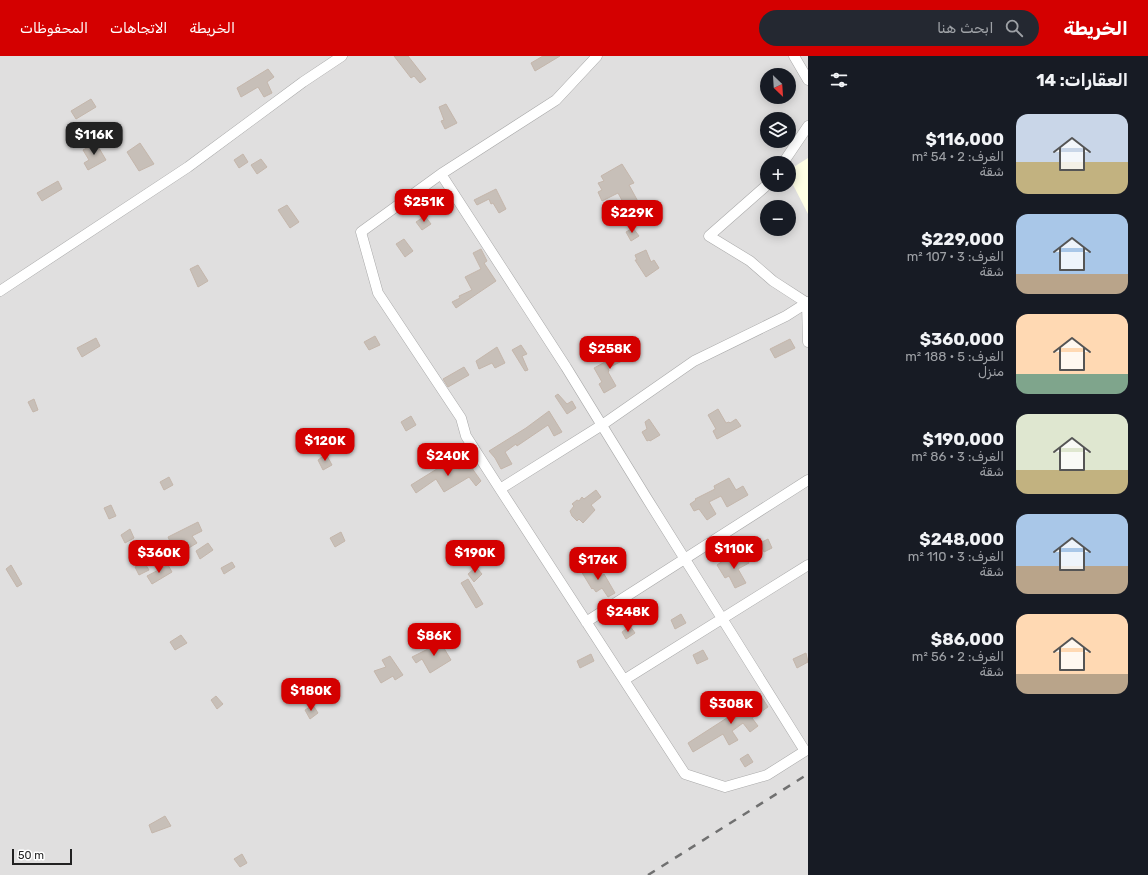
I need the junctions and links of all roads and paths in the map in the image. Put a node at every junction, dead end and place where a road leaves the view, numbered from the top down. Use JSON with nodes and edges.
{"nodes":[{"id":1,"x":342,"y":56,"type":"edge"},
{"id":2,"x":597,"y":56,"type":"edge"},
{"id":3,"x":794,"y":56,"type":"edge"},
{"id":4,"x":808,"y":80,"type":"edge"},
{"id":5,"x":808,"y":126,"type":"edge"},
{"id":6,"x":788,"y":156,"type":"edge"},
{"id":7,"x":441,"y":174,"type":"junction"},
{"id":8,"x":760,"y":192,"type":"edge"},
{"id":9,"x":0,"y":291,"type":"edge"},
{"id":10,"x":807,"y":302,"type":"edge"},
{"id":11,"x":808,"y":342,"type":"edge"},
{"id":12,"x":602,"y":425,"type":"junction"},
{"id":13,"x":808,"y":480,"type":"edge"},
{"id":14,"x":500,"y":489,"type":"junction"},
{"id":15,"x":686,"y":560,"type":"junction"},
{"id":16,"x":808,"y":565,"type":"edge"},
{"id":17,"x":723,"y":618,"type":"junction"},
{"id":18,"x":586,"y":622,"type":"junction"},
{"id":19,"x":624,"y":680,"type":"junction"}],
"edges":[{"from":1,"to":9,"type":"street"},
{"from":2,"to":7,"type":"street"},
{"from":3,"to":4,"type":"street"},
{"from":5,"to":6,"type":"street"},
{"from":7,"to":12,"type":"street"},
{"from":7,"to":14,"type":"street"},
{"from":8,"to":10,"type":"street"},
{"from":10,"to":11,"type":"street"},
{"from":10,"to":12,"type":"street"},
{"from":12,"to":14,"type":"street"},
{"from":12,"to":15,"type":"street"},
{"from":13,"to":15,"type":"street"},
{"from":14,"to":18,"type":"street"},
{"from":15,"to":17,"type":"street"},
{"from":15,"to":18,"type":"street"},
{"from":16,"to":17,"type":"street"},
{"from":17,"to":19,"type":"street"},
{"from":17,"to":19,"type":"street"},
{"from":18,"to":19,"type":"street"}]}
